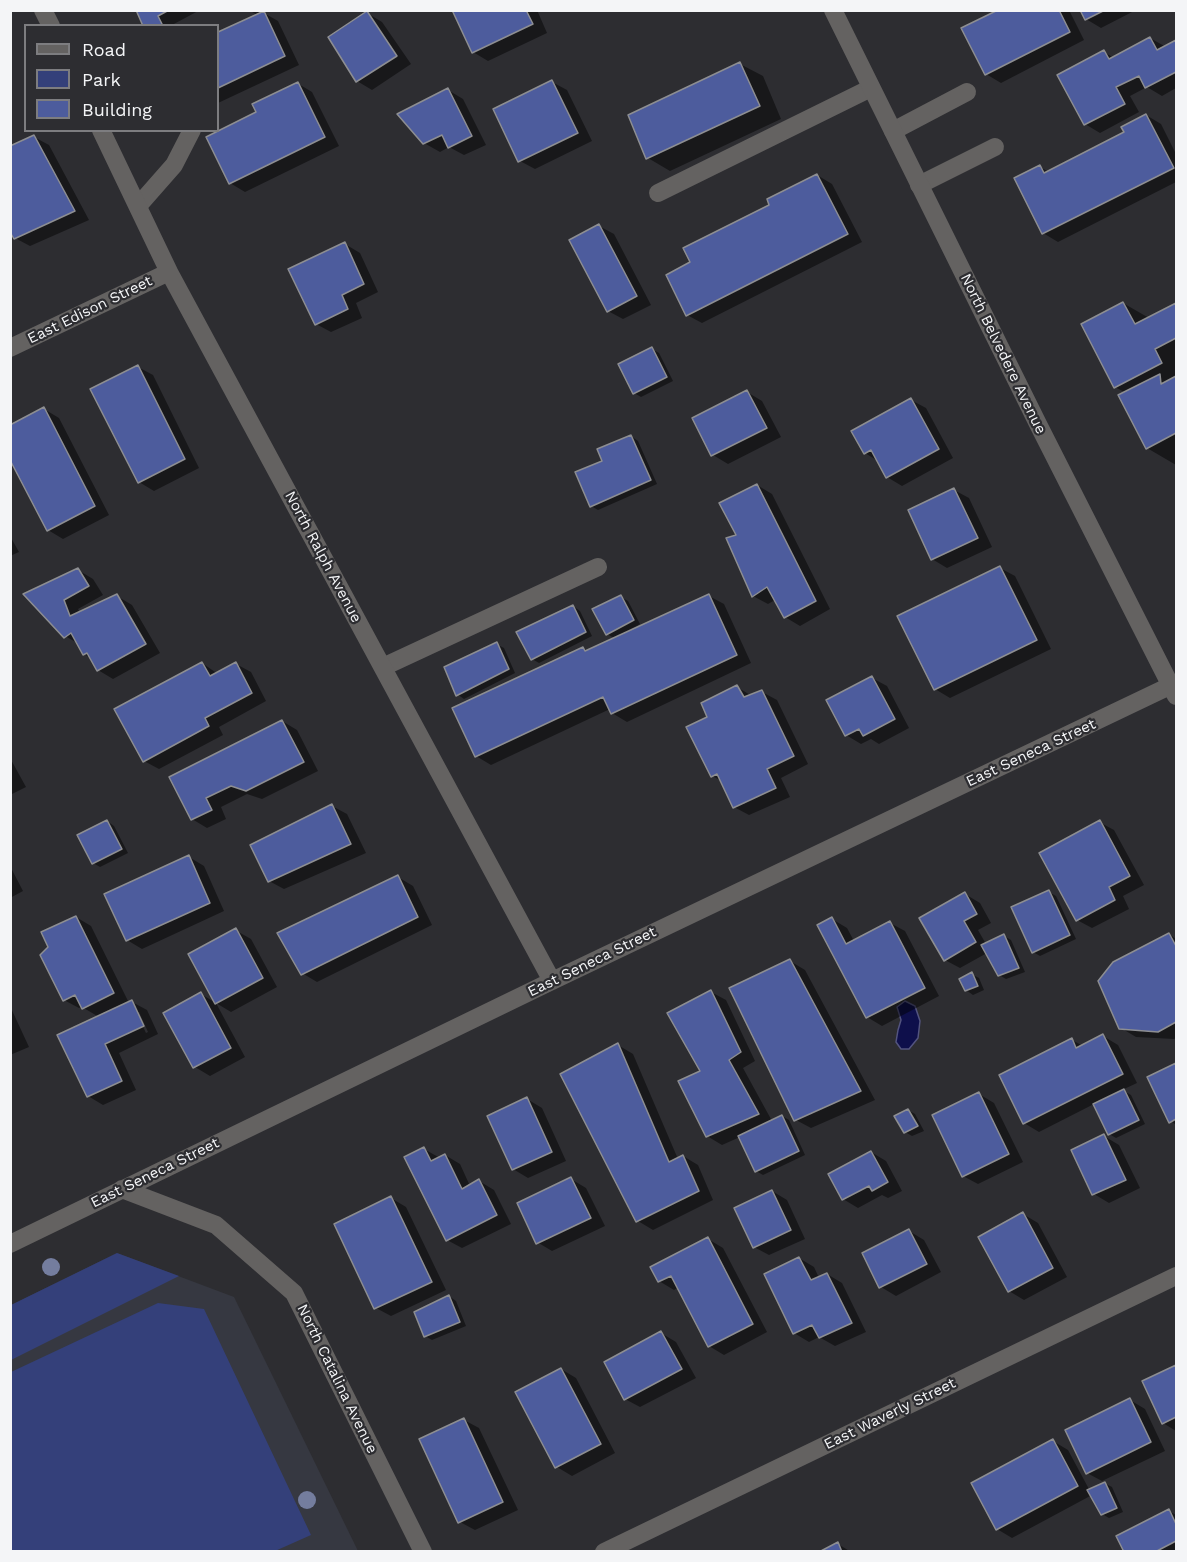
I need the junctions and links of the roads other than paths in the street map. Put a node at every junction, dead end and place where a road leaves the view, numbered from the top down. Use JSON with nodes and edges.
{"nodes":[{"id":1,"x":43,"y":10,"type":"edge"},
{"id":2,"x":833,"y":10,"type":"edge"},
{"id":3,"x":50,"y":24,"type":"edge"},
{"id":4,"x":871,"y":88,"type":"junction"},
{"id":5,"x":967,"y":92,"type":"dead end"},
{"id":6,"x":893,"y":131,"type":"junction"},
{"id":7,"x":102,"y":132,"type":"edge"},
{"id":8,"x":191,"y":132,"type":"edge"},
{"id":9,"x":995,"y":147,"type":"dead end"},
{"id":10,"x":919,"y":185,"type":"junction"},
{"id":11,"x":658,"y":193,"type":"dead end"},
{"id":12,"x":138,"y":206,"type":"junction"},
{"id":13,"x":169,"y":272,"type":"junction"},
{"id":14,"x":10,"y":348,"type":"edge"},
{"id":15,"x":598,"y":567,"type":"dead end"},
{"id":16,"x":383,"y":667,"type":"junction"},
{"id":17,"x":1175,"y":688,"type":"edge"},
{"id":18,"x":552,"y":981,"type":"junction"},
{"id":19,"x":122,"y":1189,"type":"junction"},
{"id":20,"x":10,"y":1244,"type":"edge"},
{"id":21,"x":1176,"y":1276,"type":"edge"},
{"id":22,"x":423,"y":1551,"type":"edge"},
{"id":23,"x":604,"y":1551,"type":"edge"}],
"edges":[{"from":1,"to":3,"type":"street"},
{"from":2,"to":4,"type":"street","name":"North Belvedere Avenue"},
{"from":4,"to":6,"type":"street","name":"North Belvedere Avenue"},
{"from":4,"to":11,"type":"street"},
{"from":5,"to":6,"type":"street"},
{"from":6,"to":10,"type":"street","name":"North Belvedere Avenue"},
{"from":7,"to":12,"type":"street","name":"North Ralph Avenue"},
{"from":8,"to":12,"type":"street"},
{"from":9,"to":10,"type":"street"},
{"from":10,"to":17,"type":"street","name":"North Belvedere Avenue"},
{"from":12,"to":13,"type":"street","name":"North Ralph Avenue"},
{"from":13,"to":14,"type":"street","name":"East Edison Street"},
{"from":13,"to":16,"type":"street","name":"North Ralph Avenue"},
{"from":15,"to":16,"type":"street"},
{"from":16,"to":18,"type":"street","name":"North Ralph Avenue"},
{"from":17,"to":18,"type":"street","name":"East Seneca Street"},
{"from":18,"to":19,"type":"street","name":"East Seneca Street"},
{"from":19,"to":20,"type":"street","name":"East Seneca Street"},
{"from":19,"to":22,"type":"street","name":"North Catalina Avenue"},
{"from":21,"to":23,"type":"street","name":"East Waverly Street"}]}
